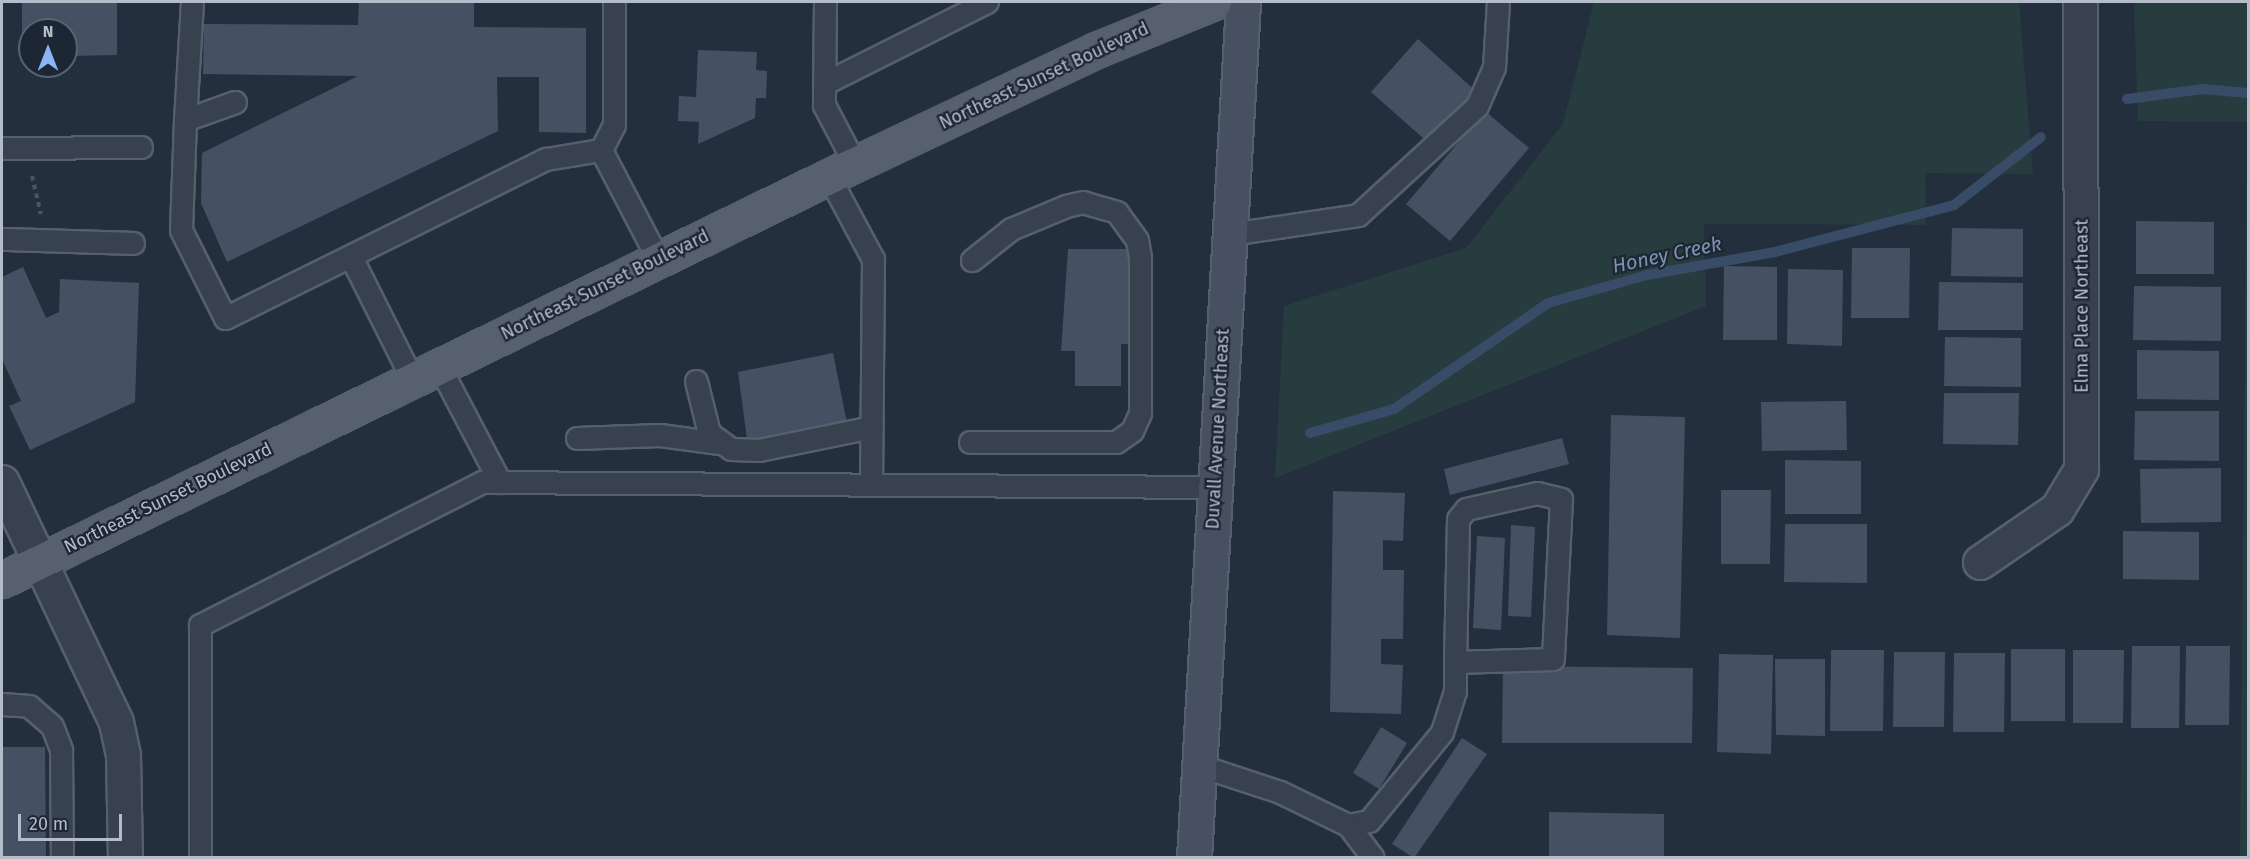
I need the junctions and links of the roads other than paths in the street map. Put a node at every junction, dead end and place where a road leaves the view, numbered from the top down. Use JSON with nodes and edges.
{"nodes":[{"id":1,"x":192,"y":2,"type":"edge"},
{"id":2,"x":614,"y":2,"type":"edge"},
{"id":3,"x":825,"y":2,"type":"edge"},
{"id":4,"x":987,"y":2,"type":"edge"},
{"id":5,"x":1214,"y":2,"type":"edge"},
{"id":6,"x":1243,"y":2,"type":"edge"},
{"id":7,"x":1498,"y":2,"type":"edge"},
{"id":8,"x":2080,"y":2,"type":"edge"},
{"id":9,"x":825,"y":83,"type":"junction"},
{"id":10,"x":235,"y":102,"type":"dead end"},
{"id":11,"x":185,"y":120,"type":"junction"},
{"id":12,"x":141,"y":147,"type":"dead end"},
{"id":13,"x":2,"y":148,"type":"edge"},
{"id":14,"x":601,"y":150,"type":"junction"},
{"id":15,"x":842,"y":170,"type":"junction"},
{"id":16,"x":1230,"y":234,"type":"junction"},
{"id":17,"x":2,"y":239,"type":"edge"},
{"id":18,"x":133,"y":243,"type":"dead end"},
{"id":19,"x":351,"y":257,"type":"junction"},
{"id":20,"x":658,"y":259,"type":"junction"},
{"id":21,"x":972,"y":260,"type":"dead end"},
{"id":22,"x":425,"y":372,"type":"junction"},
{"id":23,"x":696,"y":381,"type":"dead end"},
{"id":24,"x":872,"y":427,"type":"junction"},
{"id":25,"x":578,"y":438,"type":"dead end"},
{"id":26,"x":970,"y":442,"type":"dead end"},
{"id":27,"x":719,"y":443,"type":"junction"},
{"id":28,"x":2,"y":482,"type":"edge"},
{"id":29,"x":500,"y":482,"type":"junction"},
{"id":30,"x":871,"y":484,"type":"junction"},
{"id":31,"x":1215,"y":487,"type":"junction"},
{"id":32,"x":42,"y":559,"type":"junction"},
{"id":33,"x":1980,"y":562,"type":"dead end"},
{"id":34,"x":2,"y":580,"type":"edge"},
{"id":35,"x":1455,"y":662,"type":"junction"},
{"id":36,"x":2,"y":704,"type":"edge"},
{"id":37,"x":1198,"y":765,"type":"junction"},
{"id":38,"x":1348,"y":825,"type":"junction"},
{"id":39,"x":62,"y":858,"type":"edge"},
{"id":40,"x":125,"y":858,"type":"edge"},
{"id":41,"x":200,"y":858,"type":"edge"},
{"id":42,"x":1194,"y":858,"type":"edge"},
{"id":43,"x":1373,"y":858,"type":"edge"}],
"edges":[{"from":1,"to":11,"type":"lane"},
{"from":2,"to":14,"type":"lane"},
{"from":3,"to":9,"type":"lane"},
{"from":4,"to":9,"type":"lane"},
{"from":5,"to":15,"type":"main road","name":"Northeast Sunset Boulevard"},
{"from":6,"to":16,"type":"main road","name":"Duvall Avenue Northeast"},
{"from":7,"to":16,"type":"lane"},
{"from":8,"to":33,"type":"street","name":"Elma Place Northeast"},
{"from":9,"to":15,"type":"lane"},
{"from":10,"to":11,"type":"lane"},
{"from":11,"to":19,"type":"lane"},
{"from":12,"to":13,"type":"lane"},
{"from":14,"to":19,"type":"lane"},
{"from":14,"to":20,"type":"lane"},
{"from":15,"to":20,"type":"main road","name":"Northeast Sunset Boulevard"},
{"from":15,"to":24,"type":"lane"},
{"from":16,"to":31,"type":"main road","name":"Duvall Avenue Northeast"},
{"from":17,"to":18,"type":"lane"},
{"from":19,"to":22,"type":"lane"},
{"from":20,"to":22,"type":"main road","name":"Northeast Sunset Boulevard"},
{"from":21,"to":26,"type":"lane"},
{"from":22,"to":29,"type":"lane"},
{"from":22,"to":32,"type":"main road","name":"Northeast Sunset Boulevard"},
{"from":23,"to":27,"type":"lane"},
{"from":24,"to":27,"type":"lane"},
{"from":24,"to":30,"type":"lane"},
{"from":25,"to":27,"type":"lane"},
{"from":28,"to":32,"type":"street"},
{"from":29,"to":30,"type":"lane"},
{"from":29,"to":41,"type":"lane"},
{"from":30,"to":31,"type":"lane"},
{"from":31,"to":37,"type":"main road","name":"Duvall Avenue Northeast"},
{"from":32,"to":34,"type":"main road","name":"Northeast Sunset Boulevard"},
{"from":32,"to":40,"type":"street"},
{"from":35,"to":35,"type":"lane"},
{"from":35,"to":38,"type":"lane"},
{"from":36,"to":39,"type":"lane"},
{"from":37,"to":38,"type":"lane"},
{"from":37,"to":42,"type":"main road","name":"Duvall Avenue Northeast"},
{"from":38,"to":43,"type":"lane"}]}
